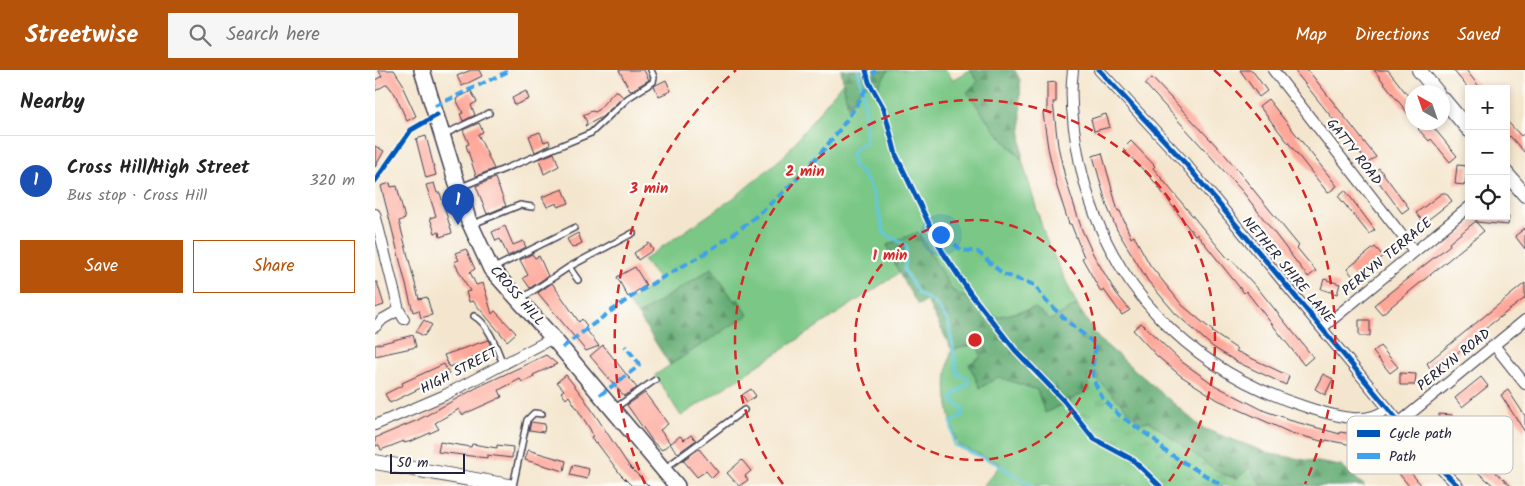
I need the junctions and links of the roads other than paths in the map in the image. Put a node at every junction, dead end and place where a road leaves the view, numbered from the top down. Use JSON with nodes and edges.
{"nodes":[{"id":1,"x":422,"y":70,"type":"edge"},
{"id":2,"x":651,"y":70,"type":"edge"},
{"id":3,"x":1073,"y":70,"type":"edge"},
{"id":4,"x":1099,"y":70,"type":"edge"},
{"id":5,"x":1273,"y":70,"type":"edge"},
{"id":6,"x":1419,"y":70,"type":"edge"},
{"id":7,"x":1431,"y":85,"type":"edge"},
{"id":8,"x":1450,"y":107,"type":"edge"},
{"id":9,"x":489,"y":113,"type":"dead end"},
{"id":10,"x":1465,"y":125,"type":"edge"},
{"id":11,"x":443,"y":135,"type":"junction"},
{"id":12,"x":1510,"y":178,"type":"edge"},
{"id":13,"x":458,"y":188,"type":"junction"},
{"id":14,"x":1525,"y":195,"type":"edge"},
{"id":15,"x":531,"y":207,"type":"dead end"},
{"id":16,"x":1465,"y":210,"type":"edge"},
{"id":17,"x":375,"y":214,"type":"edge"},
{"id":18,"x":470,"y":225,"type":"junction"},
{"id":19,"x":574,"y":228,"type":"dead end"},
{"id":20,"x":633,"y":233,"type":"dead end"},
{"id":21,"x":1414,"y":251,"type":"junction"},
{"id":22,"x":569,"y":267,"type":"junction"},
{"id":23,"x":491,"y":269,"type":"junction"},
{"id":24,"x":578,"y":280,"type":"dead end"},
{"id":25,"x":519,"y":301,"type":"junction"},
{"id":26,"x":474,"y":316,"type":"dead end"},
{"id":27,"x":1525,"y":320,"type":"edge"},
{"id":28,"x":375,"y":327,"type":"edge"},
{"id":29,"x":1322,"y":328,"type":"junction"},
{"id":30,"x":553,"y":338,"type":"junction"},
{"id":31,"x":1494,"y":345,"type":"junction"},
{"id":32,"x":503,"y":364,"type":"junction"},
{"id":33,"x":655,"y":380,"type":"dead end"},
{"id":34,"x":1525,"y":384,"type":"edge"},
{"id":35,"x":1388,"y":408,"type":"junction"},
{"id":36,"x":613,"y":410,"type":"junction"},
{"id":37,"x":744,"y":410,"type":"dead end"},
{"id":38,"x":542,"y":414,"type":"dead end"},
{"id":39,"x":1373,"y":416,"type":"edge"},
{"id":40,"x":1395,"y":416,"type":"edge"},
{"id":41,"x":1407,"y":416,"type":"edge"},
{"id":42,"x":1347,"y":417,"type":"edge"},
{"id":43,"x":375,"y":425,"type":"edge"},
{"id":44,"x":375,"y":462,"type":"edge"},
{"id":45,"x":663,"y":471,"type":"junction"},
{"id":46,"x":1446,"y":474,"type":"edge"},
{"id":47,"x":509,"y":486,"type":"edge"},
{"id":48,"x":513,"y":486,"type":"edge"},
{"id":49,"x":677,"y":486,"type":"edge"},
{"id":50,"x":1458,"y":486,"type":"edge"}],
"edges":[{"from":1,"to":11,"type":"main road","name":"CROSS HILL"},
{"from":2,"to":13,"type":"lane"},
{"from":3,"to":42,"type":"street"},
{"from":4,"to":29,"type":"street","name":"NETHER SHIRE LANE"},
{"from":5,"to":21,"type":"street","name":"GATTY ROAD"},
{"from":6,"to":7,"type":"street"},
{"from":8,"to":10,"type":"street"},
{"from":9,"to":11,"type":"lane"},
{"from":11,"to":13,"type":"main road","name":"CROSS HILL"},
{"from":12,"to":14,"type":"street"},
{"from":13,"to":18,"type":"main road","name":"CROSS HILL"},
{"from":15,"to":18,"type":"lane"},
{"from":16,"to":21,"type":"street","name":"PERKYN TERRACE"},
{"from":17,"to":28,"type":"street"},
{"from":18,"to":23,"type":"main road","name":"CROSS HILL"},
{"from":19,"to":23,"type":"lane"},
{"from":20,"to":22,"type":"lane"},
{"from":21,"to":29,"type":"street","name":"PERKYN TERRACE"},
{"from":22,"to":24,"type":"lane"},
{"from":22,"to":25,"type":"lane"},
{"from":23,"to":25,"type":"main road","name":"CROSS HILL"},
{"from":25,"to":30,"type":"main road","name":"CROSS HILL"},
{"from":26,"to":32,"type":"lane"},
{"from":27,"to":31,"type":"street","name":"PERKYN ROAD"},
{"from":29,"to":35,"type":"street","name":"NETHER SHIRE LANE"},
{"from":30,"to":32,"type":"street","name":"HIGH STREET"},
{"from":30,"to":36,"type":"main road","name":"CROSS HILL"},
{"from":31,"to":34,"type":"street"},
{"from":31,"to":41,"type":"street","name":"PERKYN ROAD"},
{"from":32,"to":43,"type":"street","name":"HIGH STREET"},
{"from":33,"to":36,"type":"lane"},
{"from":35,"to":39,"type":"street"},
{"from":35,"to":40,"type":"street","name":"NETHER SHIRE LANE"},
{"from":36,"to":45,"type":"main road","name":"CROSS HILL"},
{"from":37,"to":45,"type":"lane"},
{"from":38,"to":48,"type":"lane"},
{"from":44,"to":47,"type":"street"},
{"from":45,"to":49,"type":"main road","name":"CROSS HILL"},
{"from":46,"to":50,"type":"street","name":"NETHER SHIRE LANE"}]}
